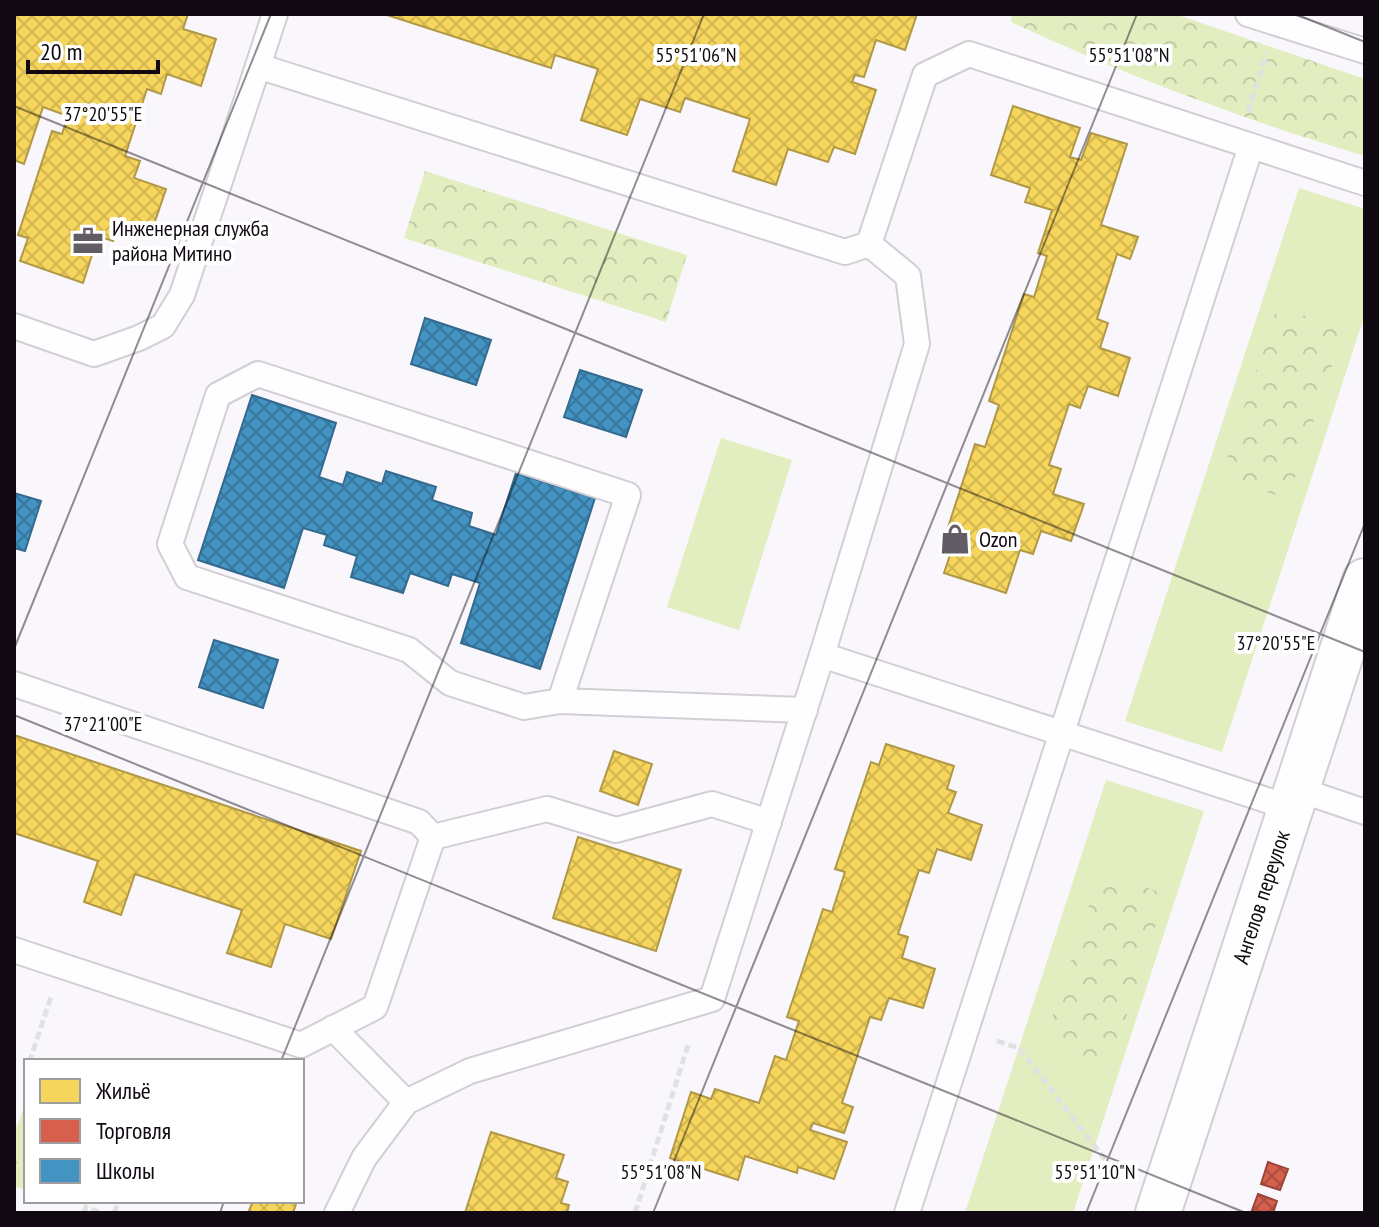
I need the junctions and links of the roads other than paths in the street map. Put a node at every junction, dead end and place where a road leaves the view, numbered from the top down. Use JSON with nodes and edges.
{"nodes":[{"id":1,"x":275,"y":14,"type":"edge"},
{"id":2,"x":1248,"y":14,"type":"edge"},
{"id":3,"x":1365,"y":51,"type":"edge"},
{"id":4,"x":258,"y":66,"type":"junction"},
{"id":5,"x":1245,"y":144,"type":"junction"},
{"id":6,"x":1365,"y":183,"type":"edge"},
{"id":7,"x":869,"y":244,"type":"junction"},
{"id":8,"x":14,"y":326,"type":"edge"},
{"id":9,"x":1365,"y":581,"type":"edge"},
{"id":10,"x":822,"y":655,"type":"junction"},
{"id":11,"x":14,"y":684,"type":"edge"},
{"id":12,"x":560,"y":701,"type":"junction"},
{"id":13,"x":805,"y":710,"type":"junction"},
{"id":14,"x":1062,"y":733,"type":"junction"},
{"id":15,"x":1294,"y":799,"type":"junction"},
{"id":16,"x":1365,"y":812,"type":"edge"},
{"id":17,"x":769,"y":822,"type":"junction"},
{"id":18,"x":433,"y":837,"type":"junction"},
{"id":19,"x":14,"y":950,"type":"edge"},
{"id":20,"x":333,"y":1028,"type":"junction"},
{"id":21,"x":406,"y":1102,"type":"junction"},
{"id":22,"x":337,"y":1213,"type":"edge"},
{"id":23,"x":907,"y":1213,"type":"edge"},
{"id":24,"x":1158,"y":1213,"type":"edge"}],
"edges":[{"from":1,"to":4,"type":"lane"},
{"from":2,"to":3,"type":"lane"},
{"from":4,"to":7,"type":"lane"},
{"from":4,"to":8,"type":"lane"},
{"from":5,"to":6,"type":"lane"},
{"from":5,"to":7,"type":"lane"},
{"from":5,"to":14,"type":"lane"},
{"from":7,"to":10,"type":"lane"},
{"from":9,"to":15,"type":"street","name":"Ангелов переулок"},
{"from":10,"to":13,"type":"lane"},
{"from":10,"to":14,"type":"lane"},
{"from":11,"to":18,"type":"lane"},
{"from":12,"to":12,"type":"lane"},
{"from":12,"to":13,"type":"lane"},
{"from":13,"to":17,"type":"lane"},
{"from":14,"to":15,"type":"lane"},
{"from":14,"to":23,"type":"lane"},
{"from":15,"to":16,"type":"lane"},
{"from":15,"to":24,"type":"street","name":"Ангелов переулок"},
{"from":17,"to":18,"type":"lane"},
{"from":17,"to":21,"type":"lane"},
{"from":18,"to":20,"type":"lane"},
{"from":19,"to":20,"type":"lane"},
{"from":20,"to":21,"type":"lane"},
{"from":21,"to":22,"type":"lane"}]}
